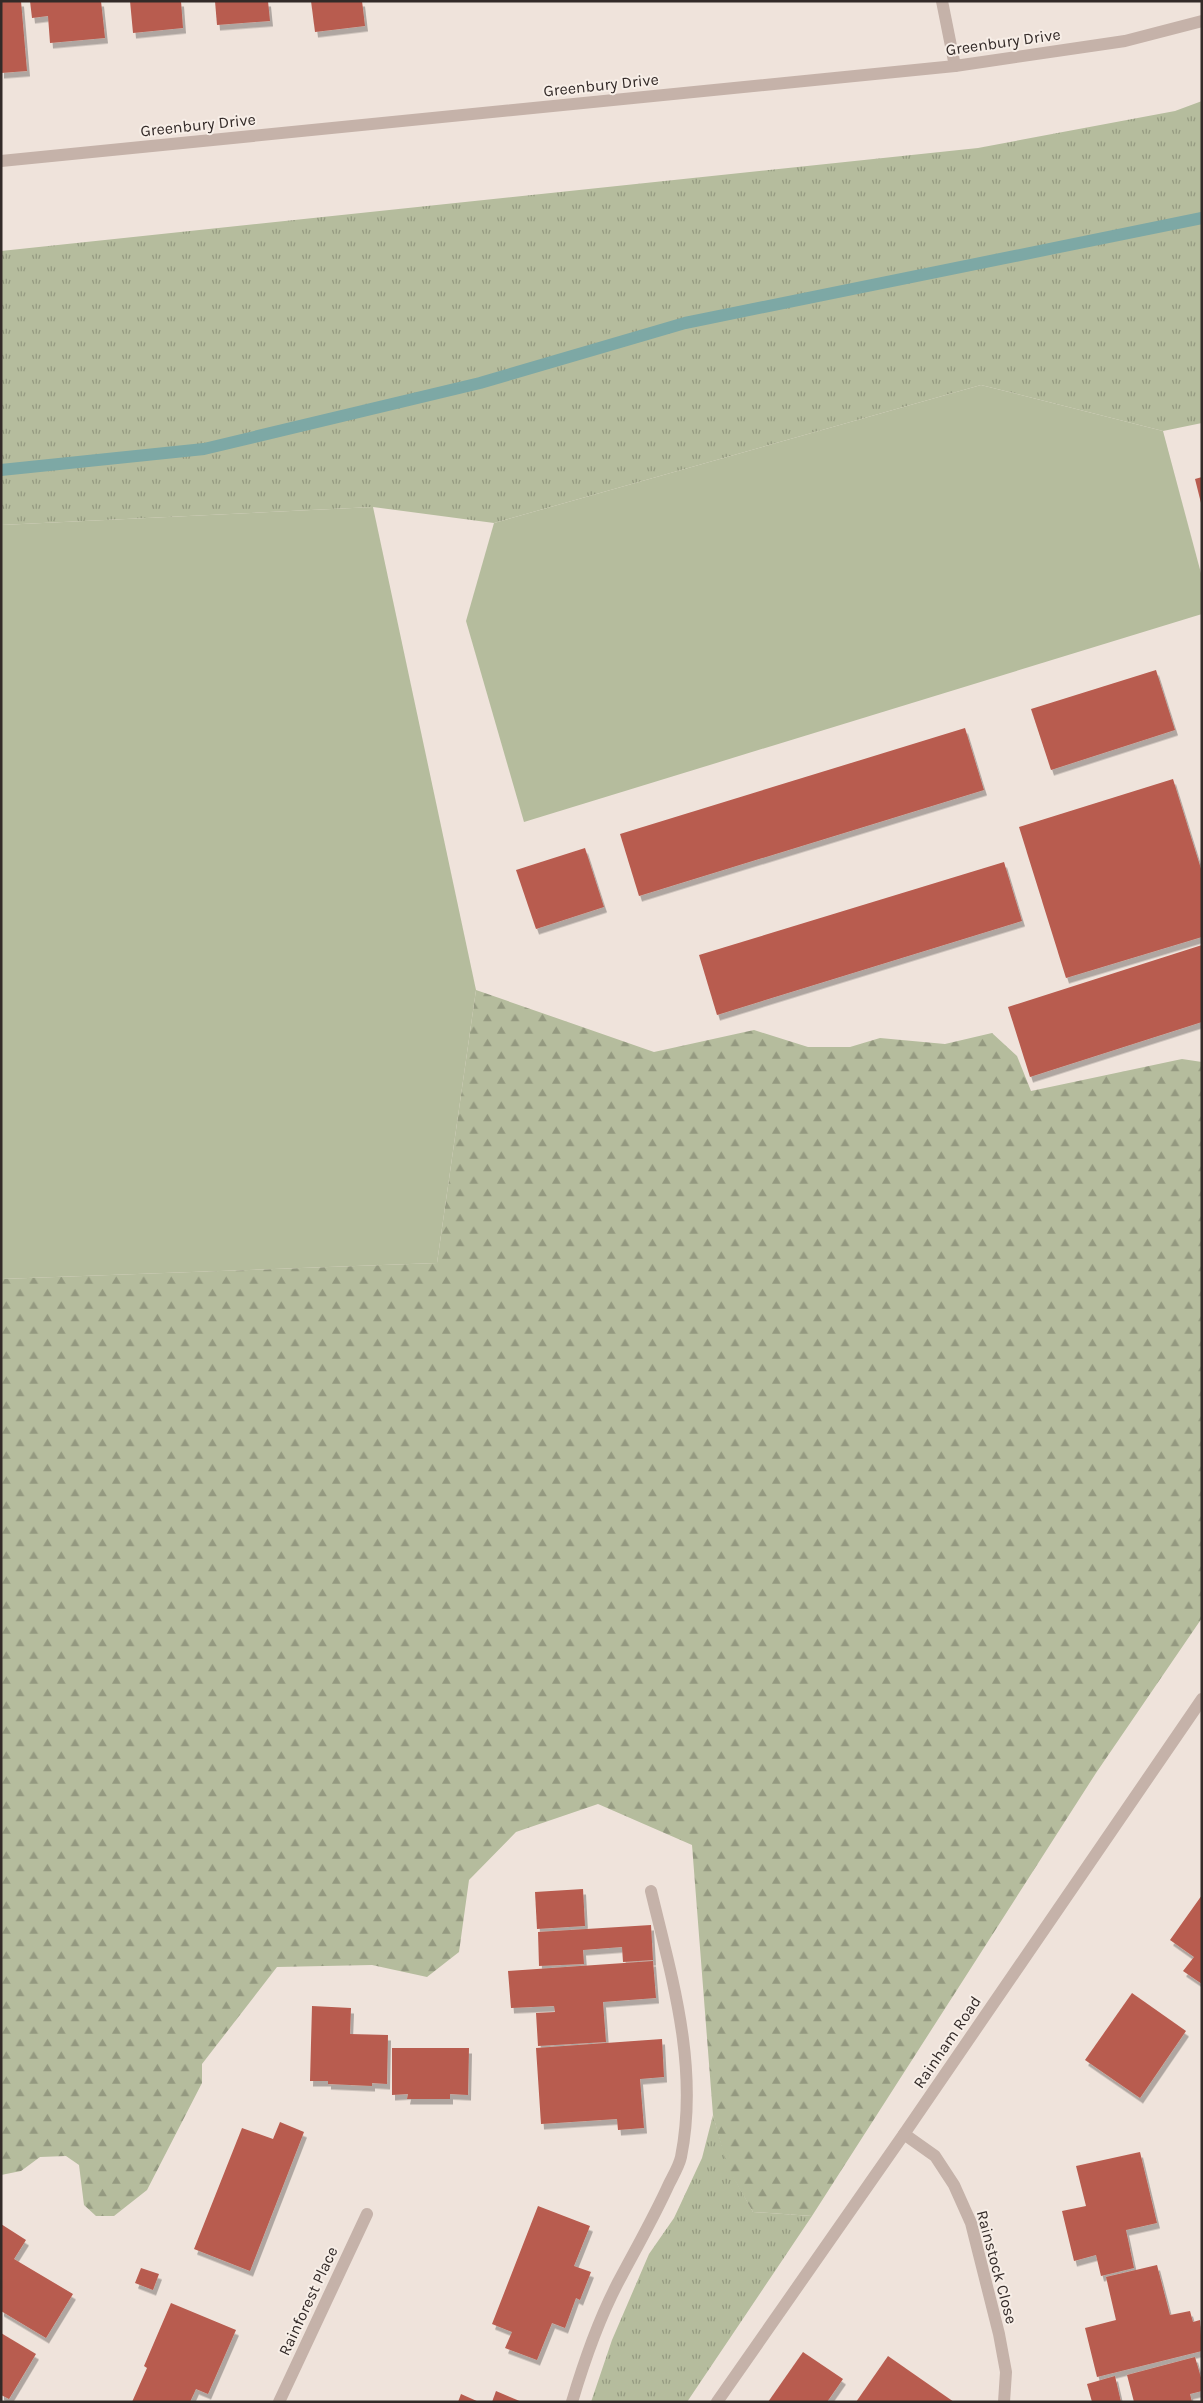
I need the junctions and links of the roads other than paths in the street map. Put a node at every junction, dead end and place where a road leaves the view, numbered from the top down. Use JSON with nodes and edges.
{"nodes":[{"id":1,"x":942,"y":1,"type":"edge"},
{"id":2,"x":1202,"y":21,"type":"edge"},
{"id":3,"x":955,"y":66,"type":"junction"},
{"id":4,"x":1,"y":161,"type":"edge"},
{"id":5,"x":1202,"y":1699,"type":"edge"},
{"id":6,"x":651,"y":1892,"type":"dead end"},
{"id":7,"x":904,"y":2134,"type":"junction"},
{"id":8,"x":367,"y":2214,"type":"dead end"},
{"id":9,"x":279,"y":2402,"type":"edge"},
{"id":10,"x":572,"y":2402,"type":"edge"},
{"id":11,"x":717,"y":2402,"type":"edge"},
{"id":12,"x":1004,"y":2402,"type":"edge"}],
"edges":[{"from":1,"to":3,"type":"street"},
{"from":2,"to":3,"type":"street","name":"Greenbury Drive"},
{"from":3,"to":4,"type":"street","name":"Greenbury Drive"},
{"from":5,"to":7,"type":"street","name":"Rainham Road"},
{"from":6,"to":10,"type":"street"},
{"from":7,"to":11,"type":"street","name":"Rainham Road"},
{"from":7,"to":12,"type":"street","name":"Rainstock Close"},
{"from":8,"to":9,"type":"street","name":"Rainforest Place"}]}
